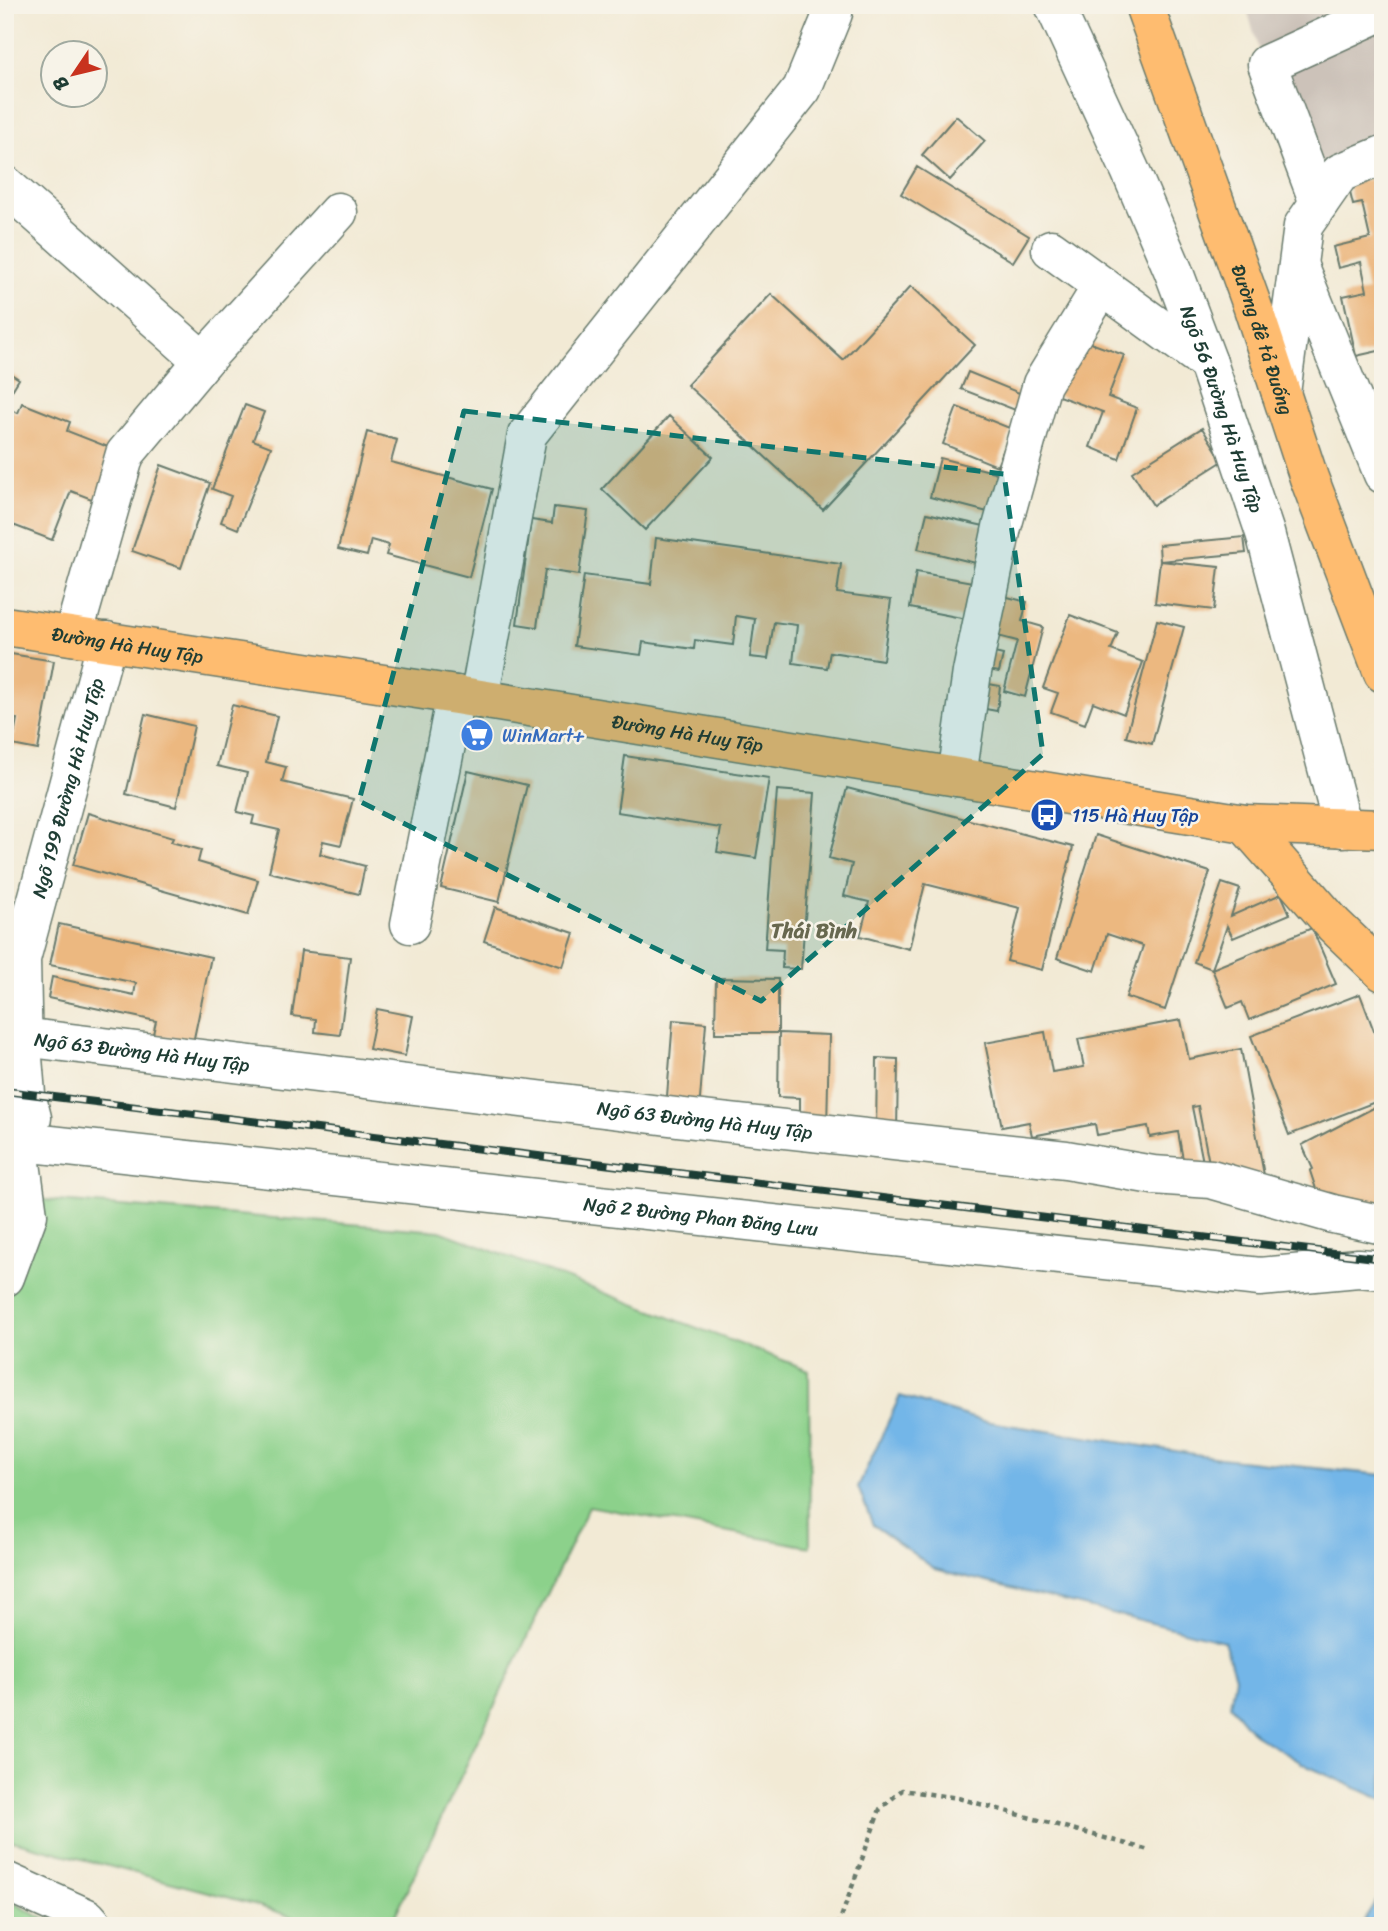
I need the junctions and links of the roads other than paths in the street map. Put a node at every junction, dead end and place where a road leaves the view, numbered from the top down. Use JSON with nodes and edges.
{"nodes":[{"id":1,"x":827,"y":5,"type":"edge"},
{"id":2,"x":1054,"y":5,"type":"edge"},
{"id":3,"x":1144,"y":5,"type":"edge"},
{"id":4,"x":1383,"y":11,"type":"edge"},
{"id":5,"x":1383,"y":155,"type":"edge"},
{"id":6,"x":5,"y":185,"type":"edge"},
{"id":7,"x":1319,"y":203,"type":"junction"},
{"id":8,"x":338,"y":212,"type":"dead end"},
{"id":9,"x":1051,"y":249,"type":"dead end"},
{"id":10,"x":1298,"y":265,"type":"junction"},
{"id":11,"x":1101,"y":286,"type":"junction"},
{"id":12,"x":203,"y":360,"type":"junction"},
{"id":13,"x":1208,"y":363,"type":"junction"},
{"id":14,"x":1281,"y":393,"type":"junction"},
{"id":15,"x":1383,"y":474,"type":"edge"},
{"id":16,"x":5,"y":626,"type":"edge"},
{"id":17,"x":90,"y":638,"type":"junction"},
{"id":18,"x":1383,"y":673,"type":"edge"},
{"id":19,"x":467,"y":697,"type":"junction"},
{"id":20,"x":957,"y":777,"type":"junction"},
{"id":21,"x":1245,"y":824,"type":"junction"},
{"id":22,"x":1343,"y":828,"type":"junction"},
{"id":23,"x":1383,"y":829,"type":"edge"},
{"id":24,"x":410,"y":925,"type":"dead end"},
{"id":25,"x":1383,"y":972,"type":"edge"},
{"id":26,"x":17,"y":1051,"type":"edge"},
{"id":27,"x":12,"y":1141,"type":"edge"},
{"id":28,"x":1383,"y":1225,"type":"edge"},
{"id":29,"x":1383,"y":1270,"type":"edge"},
{"id":30,"x":5,"y":1277,"type":"edge"},
{"id":31,"x":5,"y":1881,"type":"edge"},
{"id":32,"x":94,"y":1926,"type":"edge"}],
"edges":[{"from":1,"to":19,"type":"street"},
{"from":2,"to":13,"type":"street","name":"Ngõ 56 Đường Hà Huy Tập"},
{"from":3,"to":14,"type":"main road","name":"Đường đê tả Đuống"},
{"from":4,"to":7,"type":"street"},
{"from":5,"to":7,"type":"street"},
{"from":6,"to":12,"type":"street"},
{"from":7,"to":10,"type":"street"},
{"from":8,"to":12,"type":"street","name":"Ngõ 199 Đường Hà Huy Tập"},
{"from":9,"to":11,"type":"street"},
{"from":10,"to":14,"type":"street"},
{"from":10,"to":15,"type":"street"},
{"from":11,"to":13,"type":"street"},
{"from":11,"to":20,"type":"street"},
{"from":12,"to":17,"type":"street","name":"Ngõ 199 Đường Hà Huy Tập"},
{"from":13,"to":22,"type":"street","name":"Ngõ 56 Đường Hà Huy Tập"},
{"from":14,"to":18,"type":"main road","name":"Đường đê tả Đuống"},
{"from":16,"to":17,"type":"main road","name":"Đường Hà Huy Tập"},
{"from":17,"to":19,"type":"main road","name":"Đường Hà Huy Tập"},
{"from":17,"to":26,"type":"street","name":"Ngõ 199 Đường Hà Huy Tập"},
{"from":19,"to":20,"type":"main road","name":"Đường Hà Huy Tập"},
{"from":19,"to":24,"type":"street"},
{"from":20,"to":21,"type":"main road","name":"Đường Hà Huy Tập"},
{"from":21,"to":22,"type":"main road","name":"Đường Hà Huy Tập"},
{"from":21,"to":25,"type":"main road"},
{"from":22,"to":23,"type":"main road","name":"Đường Hà Huy Tập"},
{"from":26,"to":27,"type":"street","name":"Ngõ 199 Đường Hà Huy Tập"},
{"from":26,"to":28,"type":"street","name":"Ngõ 63 Đường Hà Huy Tập"},
{"from":27,"to":29,"type":"street","name":"Ngõ 2 Đường Phan Đăng Lưu"},
{"from":27,"to":30,"type":"street"},
{"from":31,"to":32,"type":"street"}]}
